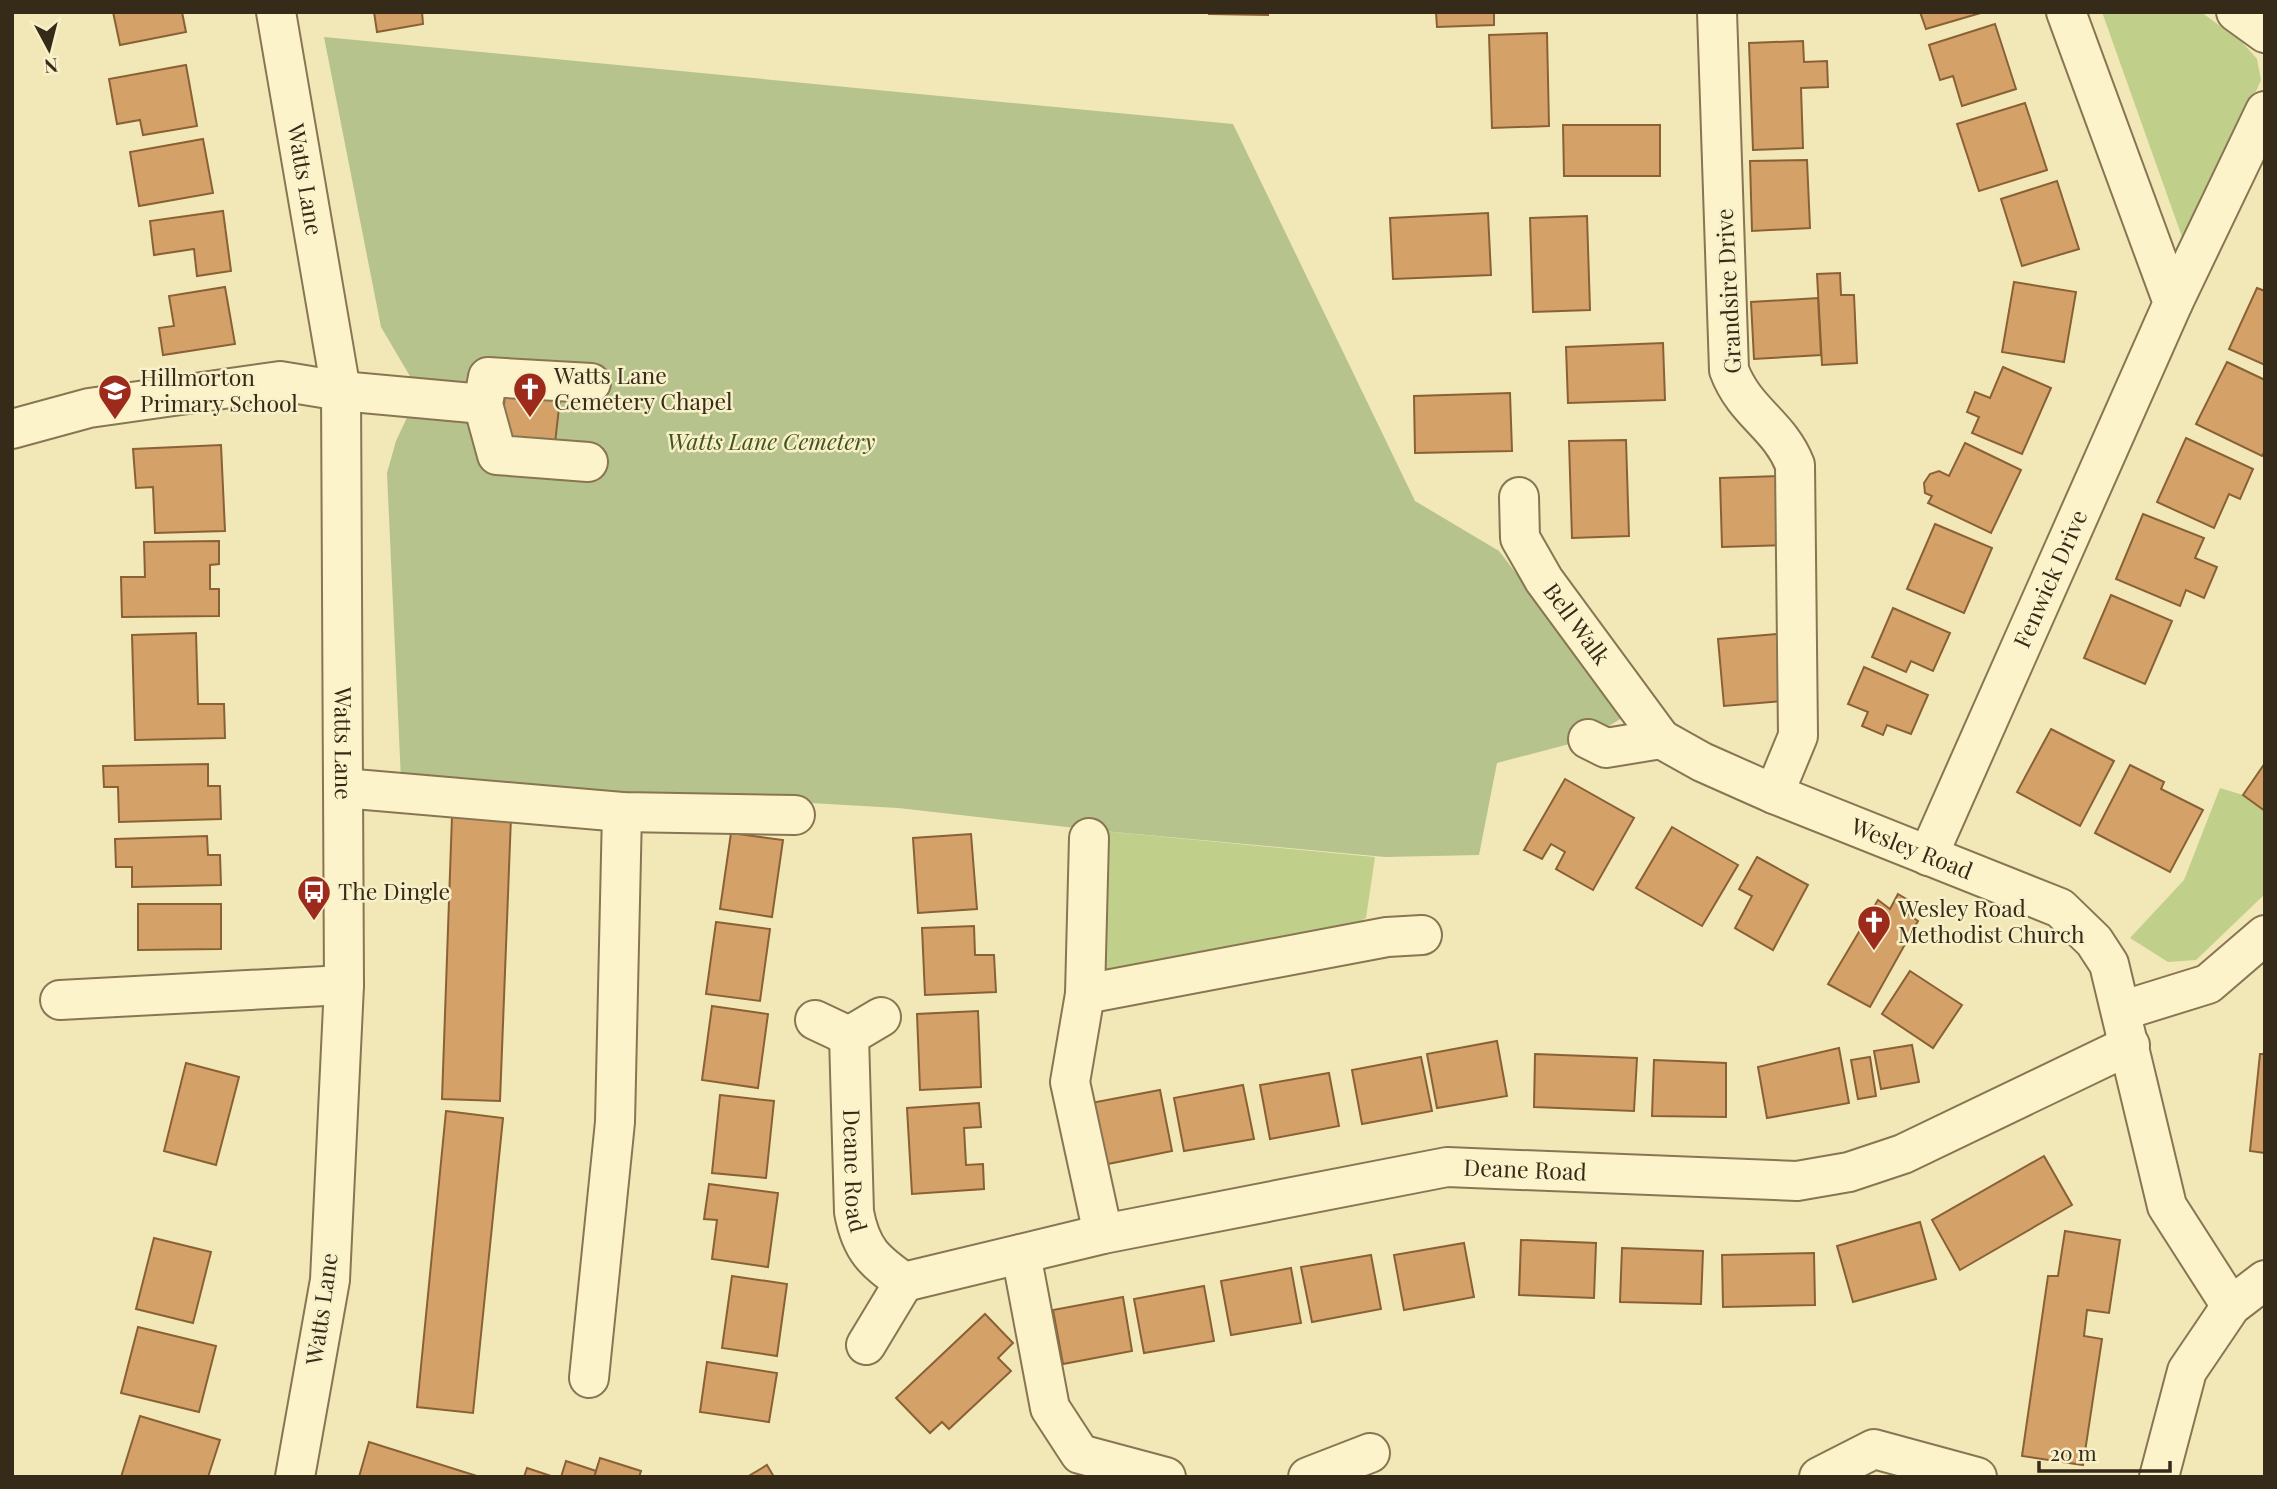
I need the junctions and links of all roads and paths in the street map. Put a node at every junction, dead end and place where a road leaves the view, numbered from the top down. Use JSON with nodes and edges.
{"nodes":[{"id":1,"x":276,"y":12,"type":"edge"},
{"id":2,"x":1717,"y":12,"type":"edge"},
{"id":3,"x":2066,"y":12,"type":"edge"},
{"id":4,"x":2235,"y":12,"type":"edge"},
{"id":5,"x":2265,"y":33,"type":"edge"},
{"id":6,"x":2265,"y":111,"type":"edge"},
{"id":7,"x":2173,"y":303,"type":"junction"},
{"id":8,"x":591,"y":383,"type":"dead end"},
{"id":9,"x":341,"y":391,"type":"junction"},
{"id":10,"x":483,"y":404,"type":"junction"},
{"id":11,"x":12,"y":429,"type":"edge"},
{"id":12,"x":588,"y":462,"type":"dead end"},
{"id":13,"x":1519,"y":497,"type":"dead end"},
{"id":14,"x":1661,"y":739,"type":"junction"},
{"id":15,"x":1588,"y":740,"type":"dead end"},
{"id":16,"x":343,"y":788,"type":"junction"},
{"id":17,"x":1774,"y":794,"type":"junction"},
{"id":18,"x":622,"y":812,"type":"junction"},
{"id":19,"x":795,"y":815,"type":"dead end"},
{"id":20,"x":1089,"y":838,"type":"dead end"},
{"id":21,"x":1928,"y":856,"type":"junction"},
{"id":22,"x":1422,"y":935,"type":"dead end"},
{"id":23,"x":2265,"y":935,"type":"edge"},
{"id":24,"x":344,"y":985,"type":"junction"},
{"id":25,"x":1085,"y":994,"type":"junction"},
{"id":26,"x":60,"y":1000,"type":"dead end"},
{"id":27,"x":815,"y":1020,"type":"dead end"},
{"id":28,"x":2125,"y":1028,"type":"junction"},
{"id":29,"x":1103,"y":1234,"type":"junction"},
{"id":30,"x":1021,"y":1254,"type":"junction"},
{"id":31,"x":2265,"y":1280,"type":"edge"},
{"id":32,"x":904,"y":1282,"type":"junction"},
{"id":33,"x":2231,"y":1306,"type":"junction"},
{"id":34,"x":866,"y":1345,"type":"dead end"},
{"id":35,"x":589,"y":1378,"type":"dead end"},
{"id":36,"x":1370,"y":1453,"type":"dead end"},
{"id":37,"x":295,"y":1477,"type":"edge"},
{"id":38,"x":1166,"y":1477,"type":"edge"},
{"id":39,"x":1308,"y":1477,"type":"edge"},
{"id":40,"x":1819,"y":1477,"type":"edge"},
{"id":41,"x":1977,"y":1477,"type":"edge"},
{"id":42,"x":2159,"y":1477,"type":"edge"}],
"edges":[{"from":1,"to":9,"type":"street","name":"Watts Lane"},
{"from":2,"to":17,"type":"street","name":"Grandsire Drive"},
{"from":3,"to":7,"type":"street"},
{"from":4,"to":5,"type":"street"},
{"from":6,"to":7,"type":"street","name":"Fenwick Drive"},
{"from":7,"to":21,"type":"street","name":"Fenwick Drive"},
{"from":8,"to":10,"type":"street"},
{"from":9,"to":10,"type":"street"},
{"from":9,"to":11,"type":"street"},
{"from":9,"to":16,"type":"street","name":"Watts Lane"},
{"from":10,"to":12,"type":"street"},
{"from":13,"to":14,"type":"street","name":"Bell Walk"},
{"from":14,"to":15,"type":"street"},
{"from":14,"to":17,"type":"street","name":"Wesley Road"},
{"from":16,"to":18,"type":"street"},
{"from":16,"to":24,"type":"street","name":"Watts Lane"},
{"from":17,"to":21,"type":"street","name":"Wesley Road"},
{"from":18,"to":19,"type":"street"},
{"from":18,"to":35,"type":"street"},
{"from":20,"to":25,"type":"street"},
{"from":21,"to":28,"type":"street","name":"Wesley Road"},
{"from":22,"to":25,"type":"street"},
{"from":23,"to":28,"type":"street","name":"Deane Road"},
{"from":24,"to":26,"type":"street"},
{"from":24,"to":37,"type":"street","name":"Watts Lane"},
{"from":25,"to":29,"type":"street"},
{"from":27,"to":32,"type":"street","name":"Deane Road"},
{"from":28,"to":29,"type":"street","name":"Deane Road"},
{"from":28,"to":33,"type":"street","name":"Wesley Road"},
{"from":29,"to":30,"type":"street","name":"Deane Road"},
{"from":30,"to":32,"type":"street","name":"Deane Road"},
{"from":30,"to":38,"type":"street"},
{"from":31,"to":33,"type":"street"},
{"from":32,"to":34,"type":"street"},
{"from":33,"to":42,"type":"street"},
{"from":36,"to":39,"type":"street"},
{"from":40,"to":41,"type":"street"}]}
